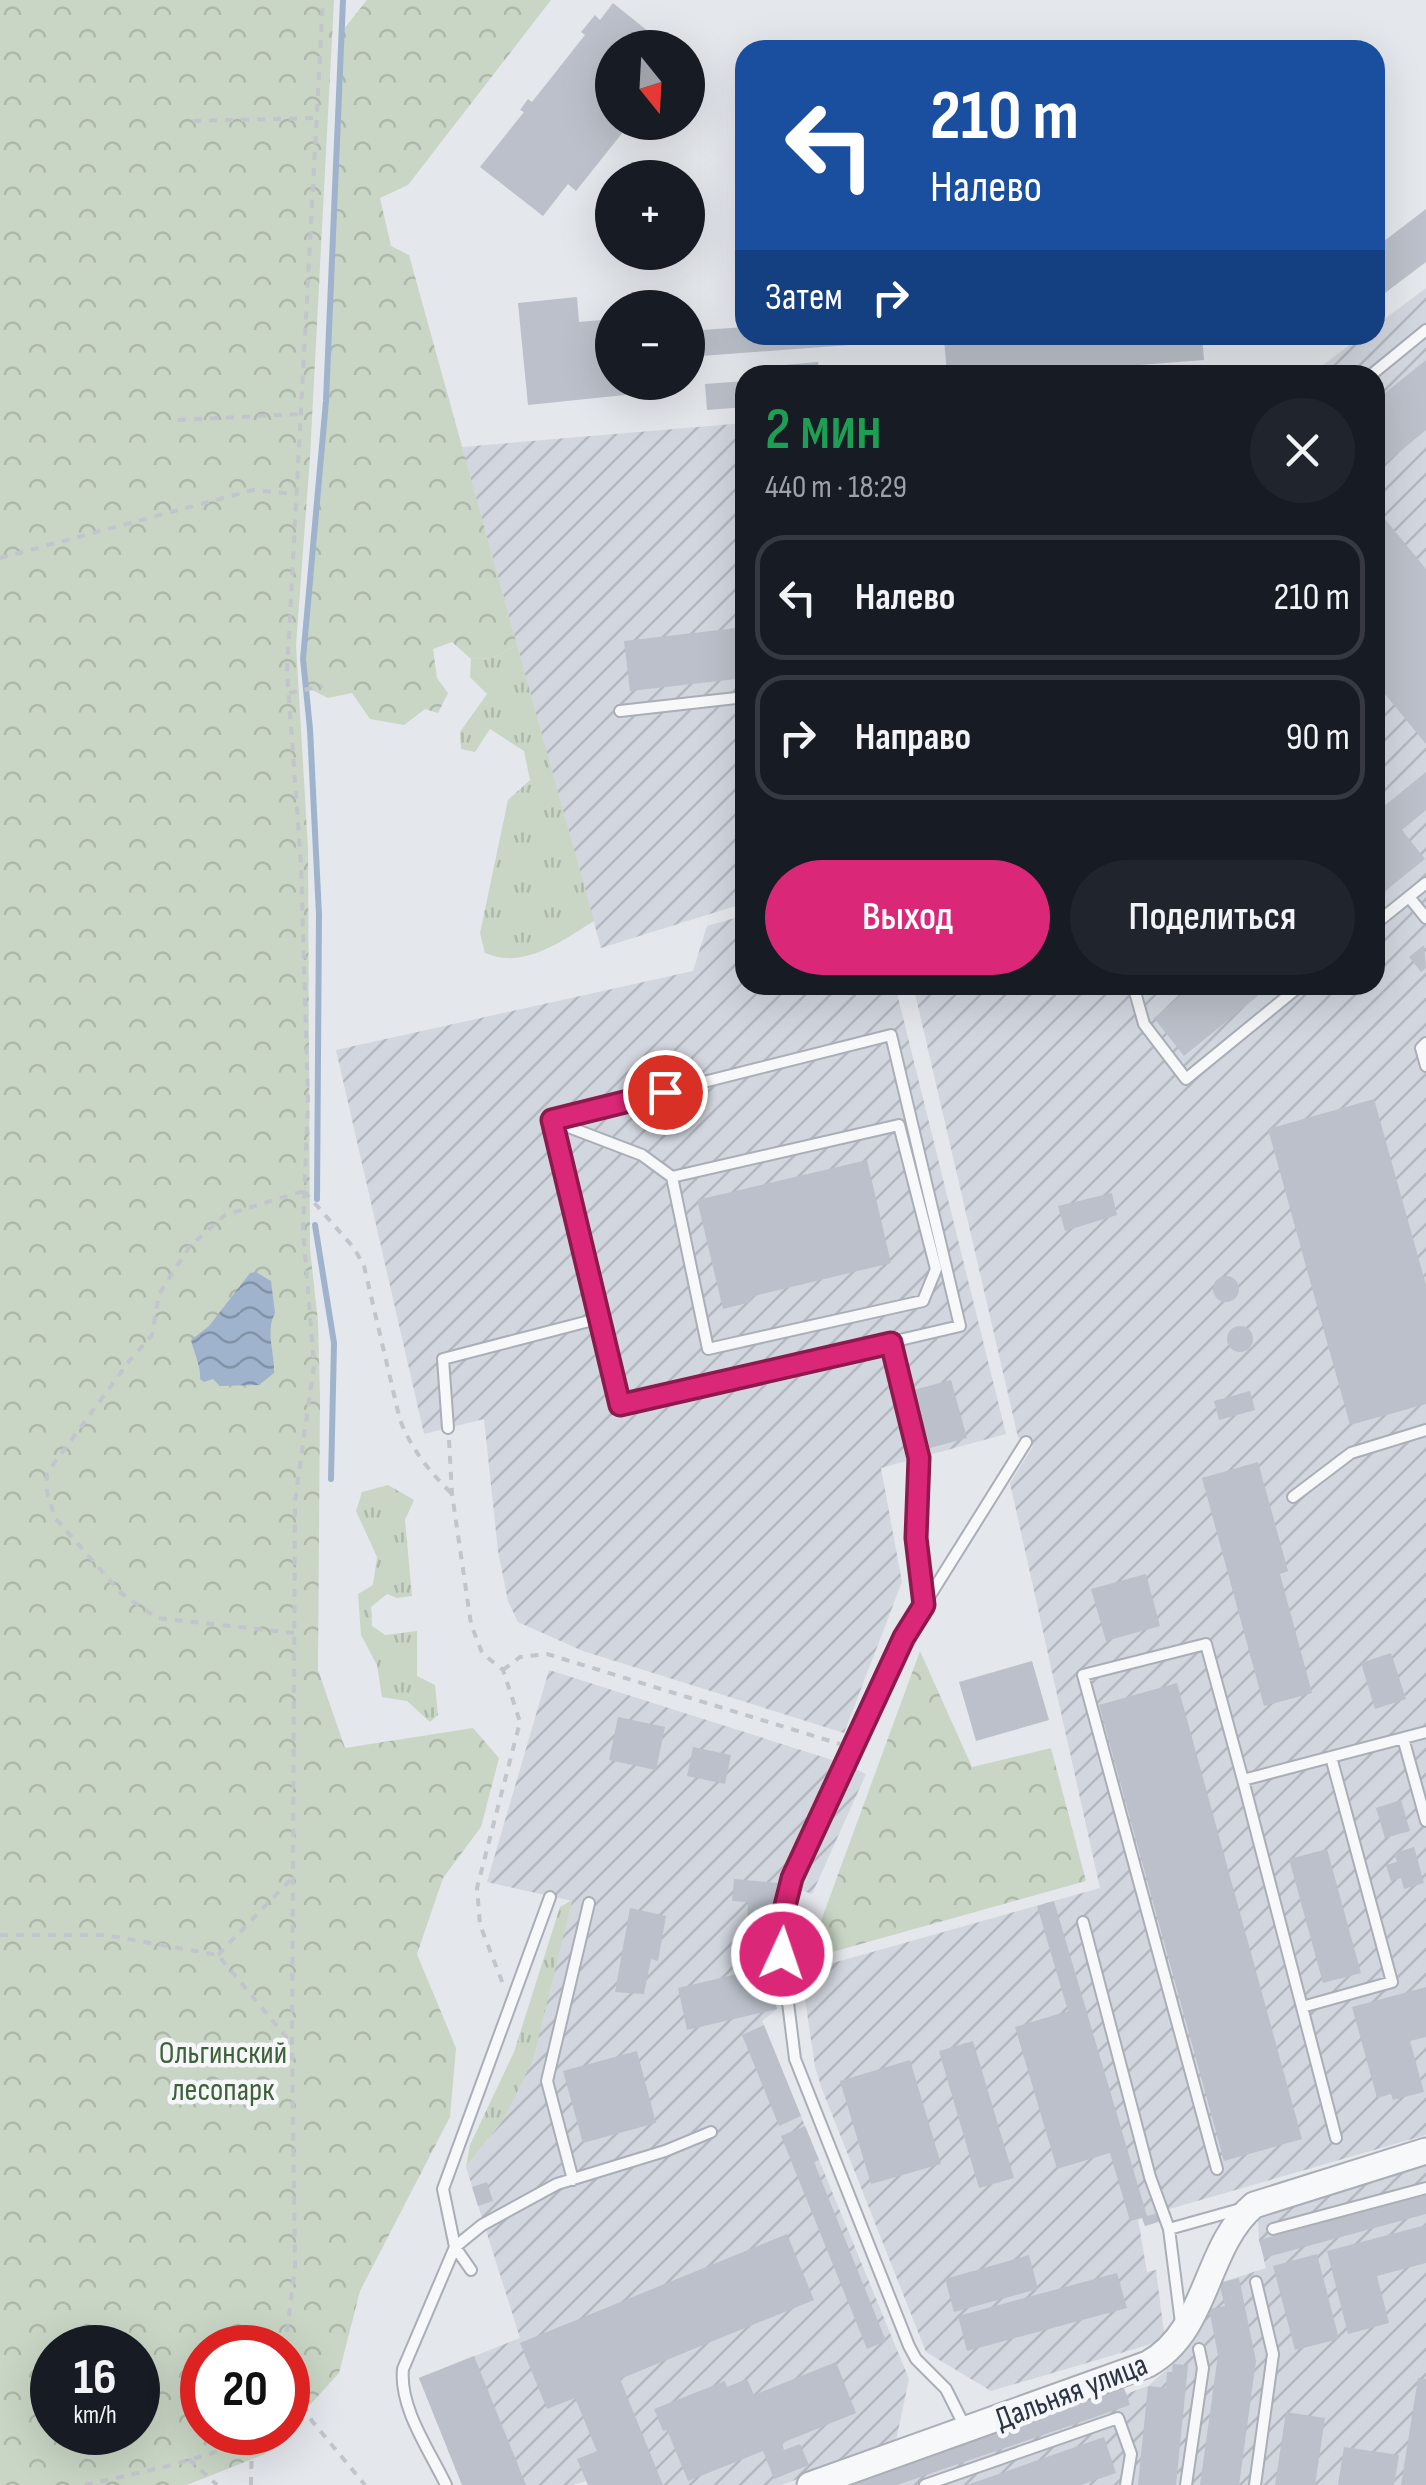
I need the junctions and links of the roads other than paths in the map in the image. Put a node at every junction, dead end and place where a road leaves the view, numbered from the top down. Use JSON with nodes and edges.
{"nodes":[{"id":1,"x":1426,"y":330,"type":"edge"},
{"id":2,"x":1384,"y":365,"type":"edge"},
{"id":3,"x":735,"y":698,"type":"edge"},
{"id":4,"x":620,"y":711,"type":"dead end"},
{"id":5,"x":1426,"y":882,"type":"edge"},
{"id":6,"x":1408,"y":897,"type":"junction"},
{"id":7,"x":1385,"y":916,"type":"edge"},
{"id":8,"x":1426,"y":918,"type":"edge"},
{"id":9,"x":1137,"y":995,"type":"edge"},
{"id":10,"x":1289,"y":995,"type":"edge"},
{"id":11,"x":1426,"y":1044,"type":"edge"},
{"id":12,"x":1426,"y":1066,"type":"edge"},
{"id":13,"x":552,"y":1120,"type":"junction"},
{"id":14,"x":672,"y":1178,"type":"junction"},
{"id":15,"x":597,"y":1319,"type":"junction"},
{"id":16,"x":891,"y":1343,"type":"junction"},
{"id":17,"x":1426,"y":1430,"type":"edge"},
{"id":18,"x":448,"y":1431,"type":"road end"},
{"id":19,"x":1026,"y":1442,"type":"dead end"},
{"id":20,"x":1293,"y":1496,"type":"dead end"},
{"id":21,"x":924,"y":1605,"type":"junction"},
{"id":22,"x":1426,"y":1732,"type":"edge"},
{"id":23,"x":1403,"y":1738,"type":"junction"},
{"id":24,"x":1331,"y":1757,"type":"junction"},
{"id":25,"x":1243,"y":1780,"type":"junction"},
{"id":26,"x":1426,"y":1821,"type":"edge"},
{"id":27,"x":550,"y":1897,"type":"dead end"},
{"id":28,"x":589,"y":1903,"type":"dead end"},
{"id":29,"x":1082,"y":1922,"type":"dead end"},
{"id":30,"x":1302,"y":2007,"type":"junction"},
{"id":31,"x":711,"y":2132,"type":"dead end"},
{"id":32,"x":1336,"y":2138,"type":"dead end"},
{"id":33,"x":1426,"y":2151,"type":"edge"},
{"id":34,"x":1217,"y":2170,"type":"dead end"},
{"id":35,"x":573,"y":2180,"type":"junction"},
{"id":36,"x":1426,"y":2188,"type":"edge"},
{"id":37,"x":1254,"y":2204,"type":"junction"},
{"id":38,"x":1169,"y":2228,"type":"junction"},
{"id":39,"x":1272,"y":2230,"type":"dead end"},
{"id":40,"x":454,"y":2246,"type":"junction"},
{"id":41,"x":471,"y":2270,"type":"dead end"},
{"id":42,"x":1256,"y":2282,"type":"dead end"},
{"id":43,"x":1191,"y":2342,"type":"junction"},
{"id":44,"x":966,"y":2430,"type":"junction"},
{"id":45,"x":446,"y":2485,"type":"edge"},
{"id":46,"x":810,"y":2485,"type":"edge"},
{"id":47,"x":925,"y":2485,"type":"edge"},
{"id":48,"x":1126,"y":2485,"type":"edge"},
{"id":49,"x":1186,"y":2485,"type":"edge"},
{"id":50,"x":1255,"y":2485,"type":"edge"}],
"edges":[{"from":1,"to":2,"type":"lane"},
{"from":3,"to":4,"type":"lane"},
{"from":5,"to":6,"type":"lane"},
{"from":6,"to":7,"type":"lane"},
{"from":6,"to":8,"type":"lane"},
{"from":9,"to":10,"type":"lane"},
{"from":11,"to":12,"type":"lane"},
{"from":13,"to":14,"type":"lane"},
{"from":13,"to":15,"type":"lane"},
{"from":13,"to":16,"type":"lane"},
{"from":14,"to":14,"type":"lane"},
{"from":15,"to":16,"type":"lane"},
{"from":15,"to":18,"type":"lane"},
{"from":16,"to":21,"type":"lane"},
{"from":17,"to":20,"type":"lane"},
{"from":19,"to":21,"type":"lane"},
{"from":21,"to":44,"type":"lane"},
{"from":22,"to":23,"type":"lane"},
{"from":23,"to":24,"type":"lane"},
{"from":23,"to":26,"type":"lane"},
{"from":24,"to":25,"type":"lane"},
{"from":24,"to":30,"type":"lane"},
{"from":25,"to":30,"type":"lane"},
{"from":25,"to":34,"type":"lane"},
{"from":27,"to":40,"type":"lane"},
{"from":28,"to":35,"type":"lane"},
{"from":29,"to":38,"type":"lane"},
{"from":30,"to":32,"type":"lane"},
{"from":31,"to":35,"type":"lane"},
{"from":33,"to":37,"type":"street"},
{"from":35,"to":40,"type":"lane"},
{"from":36,"to":39,"type":"lane"},
{"from":37,"to":38,"type":"lane"},
{"from":37,"to":43,"type":"street","name":"Дальняя улица"},
{"from":38,"to":43,"type":"lane"},
{"from":40,"to":41,"type":"lane"},
{"from":40,"to":45,"type":"lane"},
{"from":42,"to":50,"type":"lane"},
{"from":43,"to":44,"type":"street","name":"Дальняя улица"},
{"from":43,"to":49,"type":"lane"},
{"from":44,"to":46,"type":"street","name":"Дальняя улица"},
{"from":47,"to":48,"type":"lane"}]}
